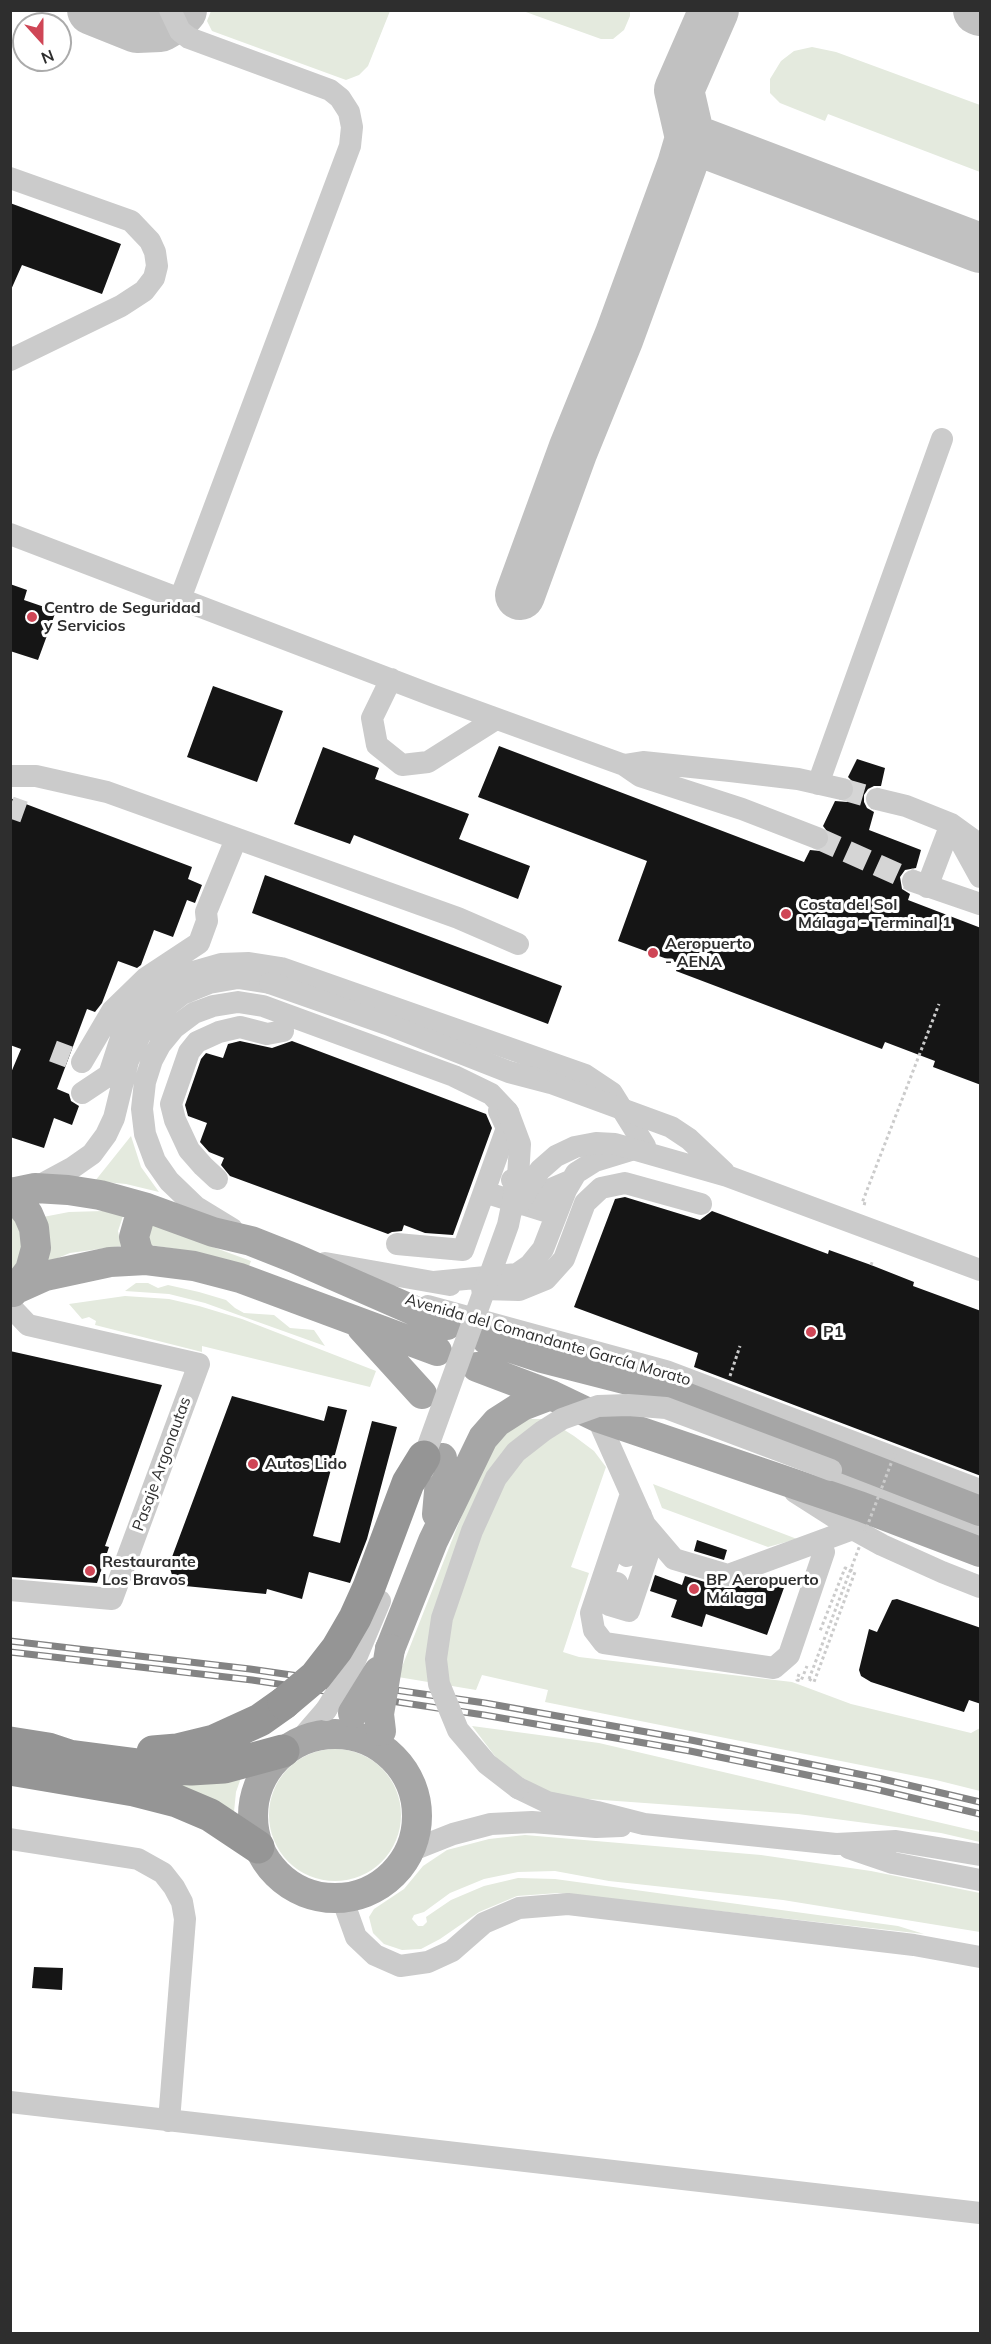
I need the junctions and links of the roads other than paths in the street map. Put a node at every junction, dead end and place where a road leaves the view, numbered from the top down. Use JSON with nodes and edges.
{"nodes":[{"id":1,"x":170,"y":10,"type":"edge"},
{"id":2,"x":10,"y":178,"type":"edge"},
{"id":3,"x":10,"y":360,"type":"edge"},
{"id":4,"x":942,"y":439,"type":"dead end"},
{"id":5,"x":10,"y":534,"type":"edge"},
{"id":6,"x":180,"y":599,"type":"junction"},
{"id":7,"x":391,"y":679,"type":"junction"},
{"id":8,"x":496,"y":719,"type":"junction"},
{"id":9,"x":624,"y":765,"type":"junction"},
{"id":10,"x":10,"y":776,"type":"edge"},
{"id":11,"x":818,"y":784,"type":"junction"},
{"id":12,"x":842,"y":789,"type":"tunnel mouth"},
{"id":13,"x":877,"y":799,"type":"tunnel mouth"},
{"id":14,"x":951,"y":824,"type":"junction"},
{"id":15,"x":817,"y":837,"type":"tunnel mouth"},
{"id":16,"x":241,"y":841,"type":"junction"},
{"id":17,"x":981,"y":845,"type":"edge"},
{"id":18,"x":978,"y":874,"type":"edge"},
{"id":19,"x":979,"y":904,"type":"edge"},
{"id":20,"x":518,"y":944,"type":"dead end"},
{"id":21,"x":283,"y":1031,"type":"dead end"},
{"id":22,"x":499,"y":1111,"type":"dead end"},
{"id":23,"x":645,"y":1146,"type":"junction"},
{"id":24,"x":727,"y":1176,"type":"junction"},
{"id":25,"x":217,"y":1179,"type":"dead end"},
{"id":26,"x":572,"y":1180,"type":"junction"},
{"id":27,"x":488,"y":1182,"type":"junction"},
{"id":28,"x":19,"y":1191,"type":"edge"},
{"id":29,"x":701,"y":1204,"type":"dead end"},
{"id":30,"x":147,"y":1208,"type":"junction"},
{"id":31,"x":548,"y":1220,"type":"junction"},
{"id":32,"x":508,"y":1225,"type":"junction"},
{"id":33,"x":251,"y":1241,"type":"junction"},
{"id":34,"x":397,"y":1244,"type":"dead end"},
{"id":35,"x":294,"y":1258,"type":"junction"},
{"id":36,"x":952,"y":1259,"type":"junction"},
{"id":37,"x":981,"y":1259,"type":"edge"},
{"id":38,"x":146,"y":1260,"type":"junction"},
{"id":39,"x":981,"y":1270,"type":"edge"},
{"id":40,"x":981,"y":1280,"type":"edge"},
{"id":41,"x":434,"y":1282,"type":"junction"},
{"id":42,"x":351,"y":1283,"type":"junction"},
{"id":43,"x":12,"y":1296,"type":"edge"},
{"id":44,"x":355,"y":1322,"type":"junction"},
{"id":45,"x":422,"y":1394,"type":"dead end"},
{"id":46,"x":551,"y":1395,"type":"junction"},
{"id":47,"x":597,"y":1417,"type":"junction"},
{"id":48,"x":433,"y":1458,"type":"junction"},
{"id":49,"x":772,"y":1478,"type":"junction"},
{"id":50,"x":981,"y":1490,"type":"edge"},
{"id":51,"x":631,"y":1494,"type":"junction"},
{"id":52,"x":981,"y":1511,"type":"edge"},
{"id":53,"x":641,"y":1515,"type":"junction"},
{"id":54,"x":981,"y":1528,"type":"edge"},
{"id":55,"x":853,"y":1529,"type":"junction"},
{"id":56,"x":654,"y":1536,"type":"junction"},
{"id":57,"x":433,"y":1541,"type":"junction"},
{"id":58,"x":981,"y":1551,"type":"edge"},
{"id":59,"x":824,"y":1552,"type":"dead end"},
{"id":60,"x":627,"y":1556,"type":"dead end"},
{"id":61,"x":617,"y":1583,"type":"dead end"},
{"id":62,"x":981,"y":1587,"type":"edge"},
{"id":63,"x":10,"y":1590,"type":"edge"},
{"id":64,"x":390,"y":1649,"type":"junction"},
{"id":65,"x":340,"y":1719,"type":"junction"},
{"id":66,"x":382,"y":1739,"type":"junction"},
{"id":67,"x":10,"y":1743,"type":"edge"},
{"id":68,"x":292,"y":1746,"type":"junction"},
{"id":69,"x":48,"y":1749,"type":"junction"},
{"id":70,"x":10,"y":1769,"type":"edge"},
{"id":71,"x":644,"y":1824,"type":"junction"},
{"id":72,"x":10,"y":1839,"type":"edge"},
{"id":73,"x":836,"y":1844,"type":"junction"},
{"id":74,"x":258,"y":1847,"type":"junction"},
{"id":75,"x":410,"y":1851,"type":"junction"},
{"id":76,"x":981,"y":1855,"type":"edge"},
{"id":77,"x":981,"y":1880,"type":"edge"},
{"id":78,"x":342,"y":1898,"type":"junction"},
{"id":79,"x":981,"y":1957,"type":"edge"},
{"id":80,"x":10,"y":2102,"type":"edge"},
{"id":81,"x":169,"y":2121,"type":"junction"},
{"id":82,"x":981,"y":2213,"type":"edge"}],
"edges":[{"from":1,"to":6,"type":"street"},
{"from":2,"to":3,"type":"street"},
{"from":4,"to":11,"type":"street"},
{"from":5,"to":6,"type":"street"},
{"from":6,"to":7,"type":"street"},
{"from":7,"to":8,"type":"street"},
{"from":7,"to":8,"type":"street"},
{"from":8,"to":9,"type":"street"},
{"from":9,"to":11,"type":"street"},
{"from":9,"to":15,"type":"street"},
{"from":10,"to":16,"type":"street"},
{"from":11,"to":12,"type":"street"},
{"from":13,"to":14,"type":"street"},
{"from":14,"to":17,"type":"street"},
{"from":14,"to":18,"type":"street"},
{"from":14,"to":19,"type":"street"},
{"from":16,"to":20,"type":"street"},
{"from":16,"to":23,"type":"street"},
{"from":18,"to":19,"type":"street"},
{"from":21,"to":25,"type":"street"},
{"from":22,"to":27,"type":"street"},
{"from":23,"to":26,"type":"street"},
{"from":23,"to":37,"type":"street"},
{"from":24,"to":28,"type":"street","bridge":true},
{"from":24,"to":32,"type":"street","bridge":true},
{"from":24,"to":36,"type":"street","bridge":true},
{"from":26,"to":27,"type":"street"},
{"from":26,"to":31,"type":"street"},
{"from":27,"to":31,"type":"street"},
{"from":27,"to":34,"type":"street"},
{"from":28,"to":30,"type":"main road","name":"Avenida del Comandante García Morato"},
{"from":28,"to":43,"type":"main road"},
{"from":29,"to":41,"type":"street"},
{"from":30,"to":33,"type":"main road","name":"Avenida del Comandante García Morato"},
{"from":30,"to":38,"type":"main road"},
{"from":31,"to":41,"type":"street"},
{"from":32,"to":33,"type":"street","bridge":true},
{"from":32,"to":48,"type":"street","bridge":true},
{"from":33,"to":35,"type":"main road","name":"Avenida del Comandante García Morato"},
{"from":35,"to":41,"type":"street"},
{"from":35,"to":42,"type":"main road","name":"Avenida del Comandante García Morato"},
{"from":36,"to":39,"type":"street","bridge":true},
{"from":36,"to":40,"type":"street","bridge":true},
{"from":38,"to":43,"type":"main road","name":"Avenida del Comandante García Morato"},
{"from":38,"to":44,"type":"main road","name":"Avenida del Comandante García Morato"},
{"from":42,"to":44,"type":"main road","name":"Avenida del Comandante García Morato"},
{"from":42,"to":50,"type":"street","name":"Avenida del Comandante García Morato"},
{"from":43,"to":63,"type":"street","name":"Pasaje Argonautas"},
{"from":44,"to":45,"type":"main road"},
{"from":46,"to":47,"type":"main road","name":"Avenida del Comandante García Morato"},
{"from":46,"to":52,"type":"main road","name":"Avenida del Comandante García Morato"},
{"from":46,"to":57,"type":"main road"},
{"from":47,"to":49,"type":"main road","name":"Avenida del Comandante García Morato"},
{"from":47,"to":51,"type":"street"},
{"from":48,"to":57,"type":"main road"},
{"from":48,"to":65,"type":"street","bridge":true},
{"from":48,"to":69,"type":"highway","bridge":true},
{"from":49,"to":55,"type":"street","name":"Avenida del Comandante García Morato"},
{"from":49,"to":58,"type":"main road","name":"Avenida del Comandante García Morato"},
{"from":51,"to":53,"type":"street"},
{"from":51,"to":59,"type":"street"},
{"from":53,"to":56,"type":"street"},
{"from":53,"to":60,"type":"street"},
{"from":54,"to":71,"type":"street","bridge":true},
{"from":55,"to":56,"type":"street"},
{"from":55,"to":62,"type":"street","name":"Avenida del Comandante García Morato"},
{"from":56,"to":61,"type":"street"},
{"from":57,"to":64,"type":"main road"},
{"from":64,"to":65,"type":"main road","bridge":true},
{"from":64,"to":66,"type":"main road","bridge":true},
{"from":65,"to":66,"type":"main road"},
{"from":65,"to":68,"type":"main road"},
{"from":66,"to":75,"type":"main road"},
{"from":67,"to":69,"type":"highway"},
{"from":68,"to":69,"type":"highway"},
{"from":68,"to":74,"type":"main road"},
{"from":70,"to":74,"type":"highway"},
{"from":71,"to":73,"type":"street"},
{"from":71,"to":75,"type":"street"},
{"from":72,"to":81,"type":"street"},
{"from":73,"to":76,"type":"street"},
{"from":73,"to":77,"type":"street"},
{"from":74,"to":78,"type":"main road"},
{"from":75,"to":78,"type":"main road"},
{"from":78,"to":79,"type":"street"},
{"from":80,"to":81,"type":"street"},
{"from":81,"to":82,"type":"street"}]}
